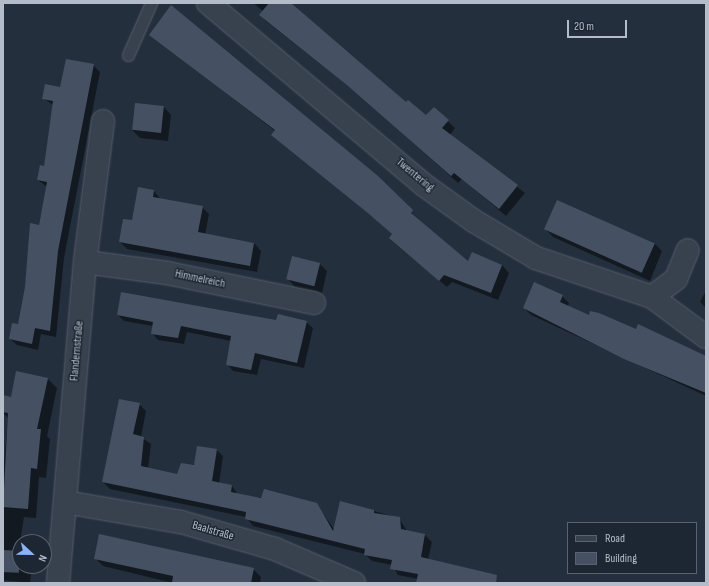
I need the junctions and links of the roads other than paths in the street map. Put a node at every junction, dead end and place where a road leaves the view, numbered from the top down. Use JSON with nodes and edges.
{"nodes":[{"id":1,"x":151,"y":3,"type":"edge"},
{"id":2,"x":208,"y":3,"type":"edge"},
{"id":3,"x":128,"y":55,"type":"dead end"},
{"id":4,"x":103,"y":120,"type":"dead end"},
{"id":5,"x":688,"y":250,"type":"dead end"},
{"id":6,"x":85,"y":262,"type":"junction"},
{"id":7,"x":652,"y":297,"type":"junction"},
{"id":8,"x":314,"y":303,"type":"dead end"},
{"id":9,"x":706,"y":337,"type":"edge"},
{"id":10,"x":65,"y":502,"type":"junction"},
{"id":11,"x":58,"y":583,"type":"edge"},
{"id":12,"x":354,"y":583,"type":"edge"}],
"edges":[{"from":1,"to":3,"type":"lane"},
{"from":2,"to":7,"type":"street","name":"Twentering"},
{"from":4,"to":6,"type":"street","name":"Flandernstraße"},
{"from":5,"to":7,"type":"street"},
{"from":6,"to":8,"type":"street","name":"Himmelreich"},
{"from":6,"to":10,"type":"street","name":"Flandernstraße"},
{"from":7,"to":9,"type":"street","name":"Twentering"},
{"from":10,"to":11,"type":"street","name":"Flandernstraße"},
{"from":10,"to":12,"type":"street","name":"Baalstraße"}]}
